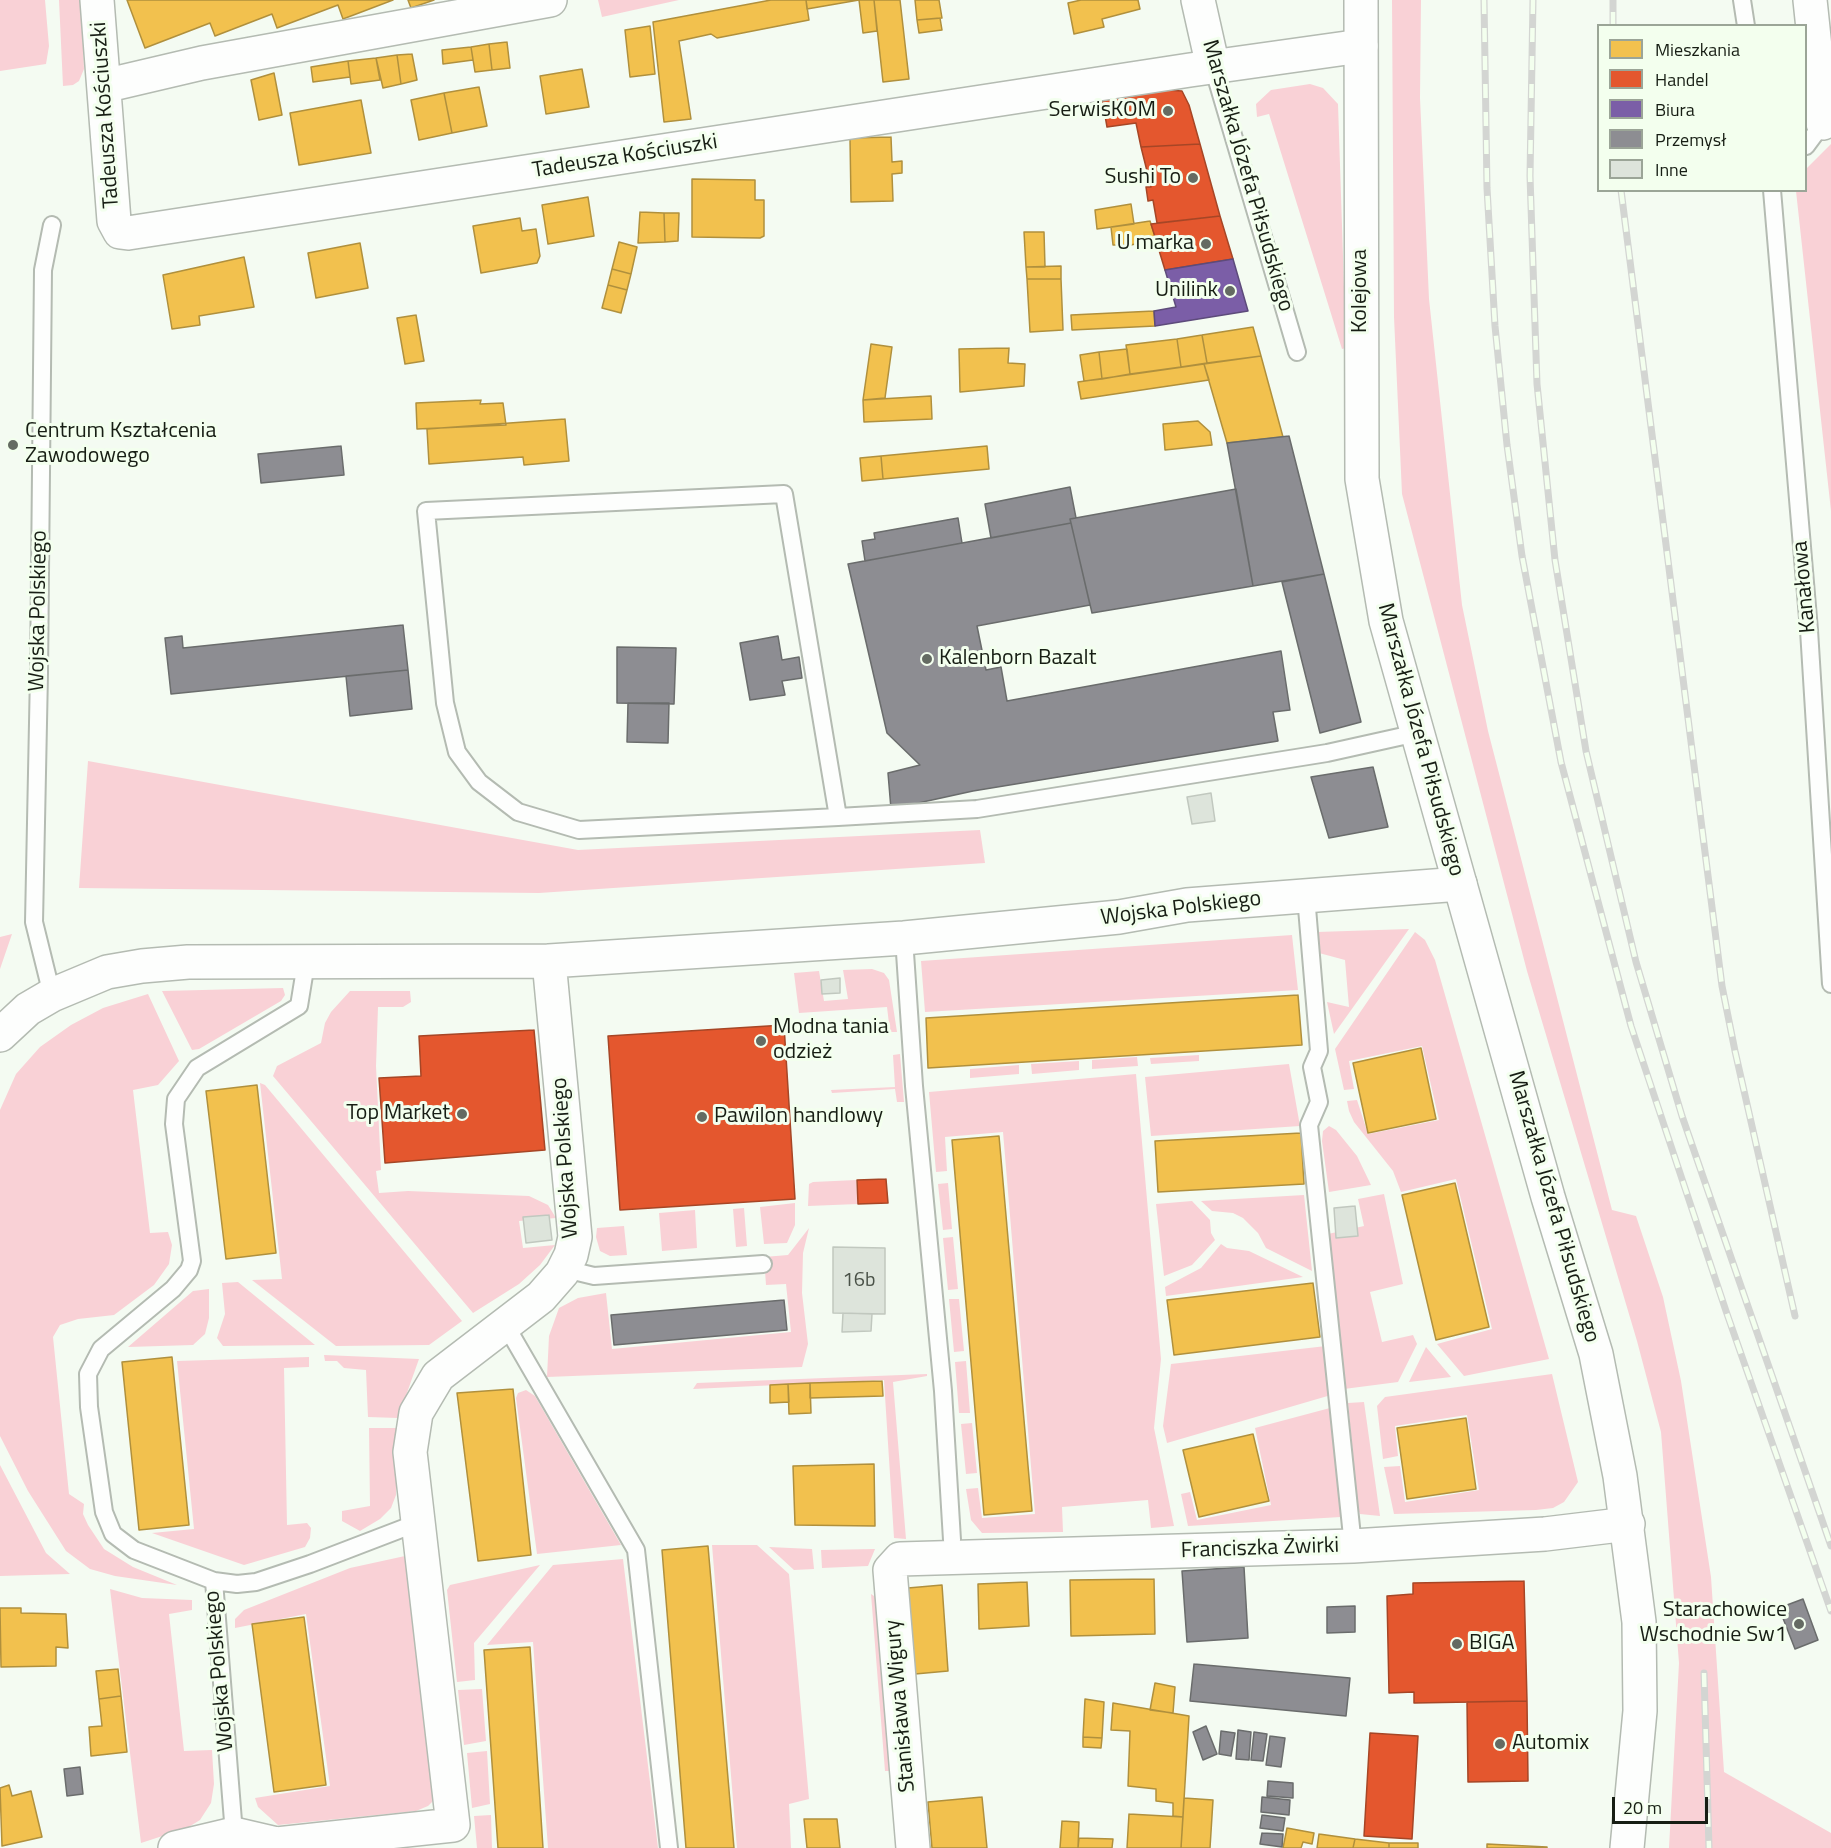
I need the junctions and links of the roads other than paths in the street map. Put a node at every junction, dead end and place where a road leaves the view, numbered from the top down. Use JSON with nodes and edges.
{"nodes":[{"id":1,"x":97,"y":0,"type":"edge"},
{"id":2,"x":550,"y":0,"type":"edge"},
{"id":3,"x":1198,"y":0,"type":"edge"},
{"id":4,"x":1361,"y":0,"type":"edge"},
{"id":5,"x":1742,"y":0,"type":"edge"},
{"id":6,"x":1810,"y":0,"type":"edge"},
{"id":7,"x":1746,"y":24,"type":"edge"},
{"id":8,"x":1361,"y":46,"type":"junction"},
{"id":9,"x":1213,"y":67,"type":"junction"},
{"id":10,"x":104,"y":86,"type":"junction"},
{"id":11,"x":1814,"y":135,"type":"edge"},
{"id":12,"x":1771,"y":192,"type":"edge"},
{"id":13,"x":52,"y":225,"type":"dead end"},
{"id":14,"x":1297,"y":352,"type":"dead end"},
{"id":15,"x":1378,"y":581,"type":"joint"},
{"id":16,"x":1417,"y":733,"type":"junction"},
{"id":17,"x":838,"y":817,"type":"junction"},
{"id":18,"x":1460,"y":884,"type":"junction"},
{"id":19,"x":1306,"y":896,"type":"junction"},
{"id":20,"x":904,"y":938,"type":"junction"},
{"id":21,"x":549,"y":961,"type":"junction"},
{"id":22,"x":306,"y":963,"type":"junction"},
{"id":23,"x":1831,"y":984,"type":"edge"},
{"id":24,"x":52,"y":995,"type":"junction"},
{"id":25,"x":0,"y":1035,"type":"edge"},
{"id":26,"x":764,"y":1264,"type":"dead end"},
{"id":27,"x":565,"y":1269,"type":"junction"},
{"id":28,"x":506,"y":1324,"type":"junction"},
{"id":29,"x":417,"y":1523,"type":"junction"},
{"id":30,"x":1628,"y":1524,"type":"junction"},
{"id":31,"x":952,"y":1540,"type":"dead end"},
{"id":32,"x":1353,"y":1546,"type":"junction"},
{"id":33,"x":893,"y":1564,"type":"joint"},
{"id":34,"x":214,"y":1581,"type":"junction"},
{"id":35,"x":234,"y":1834,"type":"junction"},
{"id":36,"x":174,"y":1848,"type":"edge"},
{"id":37,"x":669,"y":1848,"type":"edge"},
{"id":38,"x":913,"y":1848,"type":"edge"},
{"id":39,"x":1627,"y":1848,"type":"edge"}],
"edges":[{"from":1,"to":10,"type":"street","name":"Tadeusza Kościuszki"},
{"from":2,"to":10,"type":"street"},
{"from":3,"to":9,"type":"street","name":"Marszałka Józefa Piłsudskiego"},
{"from":4,"to":8,"type":"street","name":"Kolejowa"},
{"from":5,"to":7,"type":"lane"},
{"from":6,"to":11,"type":"street"},
{"from":8,"to":9,"type":"street","name":"Tadeusza Kościuszki"},
{"from":8,"to":15,"type":"street","name":"Kolejowa"},
{"from":9,"to":10,"type":"street","name":"Tadeusza Kościuszki"},
{"from":9,"to":14,"type":"lane","name":"Marszałka Józefa Piłsudskiego"},
{"from":12,"to":23,"type":"lane","name":"Kanałowa"},
{"from":13,"to":24,"type":"lane","name":"Wojska Polskiego"},
{"from":15,"to":16,"type":"street","name":"Marszałka Józefa Piłsudskiego"},
{"from":16,"to":17,"type":"lane"},
{"from":16,"to":18,"type":"street","name":"Marszałka Józefa Piłsudskiego"},
{"from":17,"to":17,"type":"lane"},
{"from":18,"to":19,"type":"street","name":"Wojska Polskiego"},
{"from":18,"to":30,"type":"street","name":"Marszałka Józefa Piłsudskiego"},
{"from":19,"to":20,"type":"street","name":"Wojska Polskiego"},
{"from":19,"to":32,"type":"lane"},
{"from":20,"to":21,"type":"street","name":"Wojska Polskiego"},
{"from":20,"to":31,"type":"lane"},
{"from":21,"to":22,"type":"street","name":"Wojska Polskiego"},
{"from":21,"to":27,"type":"street","name":"Wojska Polskiego"},
{"from":22,"to":24,"type":"street","name":"Wojska Polskiego"},
{"from":22,"to":34,"type":"lane","name":"Wojska Polskiego"},
{"from":24,"to":25,"type":"street","name":"Wojska Polskiego"},
{"from":26,"to":27,"type":"lane"},
{"from":27,"to":28,"type":"street","name":"Wojska Polskiego"},
{"from":28,"to":29,"type":"street","name":"Wojska Polskiego"},
{"from":28,"to":37,"type":"lane"},
{"from":29,"to":34,"type":"lane"},
{"from":29,"to":35,"type":"street","name":"Wojska Polskiego"},
{"from":30,"to":32,"type":"street","name":"Franciszka Żwirki"},
{"from":30,"to":39,"type":"street","name":"Marszałka Józefa Piłsudskiego"},
{"from":32,"to":33,"type":"street","name":"Franciszka Żwirki"},
{"from":33,"to":38,"type":"street","name":"Stanisława Wigury"},
{"from":34,"to":35,"type":"lane","name":"Wojska Polskiego"},
{"from":35,"to":36,"type":"street"}]}
